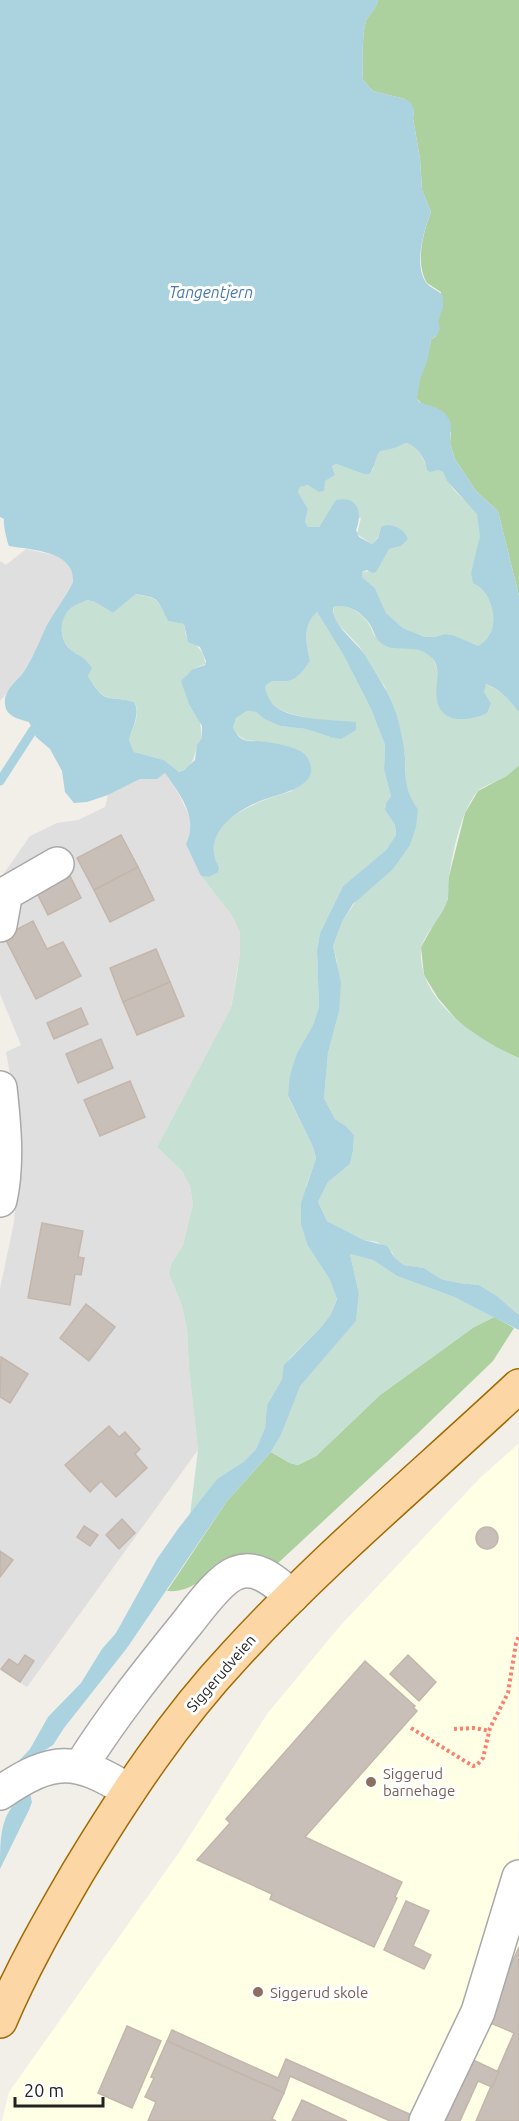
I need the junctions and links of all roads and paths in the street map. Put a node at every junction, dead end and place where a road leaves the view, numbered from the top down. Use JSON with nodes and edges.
{"nodes":[{"id":1,"x":57,"y":864,"type":"dead end"},
{"id":2,"x":0,"y":925,"type":"edge"},
{"id":3,"x":0,"y":1088,"type":"edge"},
{"id":4,"x":0,"y":1200,"type":"edge"},
{"id":5,"x":519,"y":1386,"type":"edge"},
{"id":6,"x":292,"y":1596,"type":"junction"},
{"id":7,"x":519,"y":1636,"type":"edge"},
{"id":8,"x":411,"y":1728,"type":"dead end"},
{"id":9,"x":454,"y":1729,"type":"dead end"},
{"id":10,"x":490,"y":1731,"type":"junction"},
{"id":11,"x":81,"y":1766,"type":"junction"},
{"id":12,"x":129,"y":1791,"type":"junction"},
{"id":13,"x":0,"y":1793,"type":"edge"},
{"id":14,"x":519,"y":1876,"type":"edge"},
{"id":15,"x":0,"y":2021,"type":"edge"},
{"id":16,"x":426,"y":2121,"type":"edge"}],
"edges":[{"from":1,"to":2,"type":"street"},
{"from":3,"to":4,"type":"street"},
{"from":5,"to":6,"type":"main road","name":"Siggerudveien"},
{"from":6,"to":11,"type":"street"},
{"from":6,"to":12,"type":"main road","name":"Siggerudveien"},
{"from":7,"to":10,"type":"path"},
{"from":8,"to":10,"type":"path"},
{"from":9,"to":10,"type":"path"},
{"from":11,"to":12,"type":"street"},
{"from":11,"to":13,"type":"street"},
{"from":12,"to":15,"type":"main road","name":"Siggerudveien"},
{"from":14,"to":16,"type":"street"}]}
